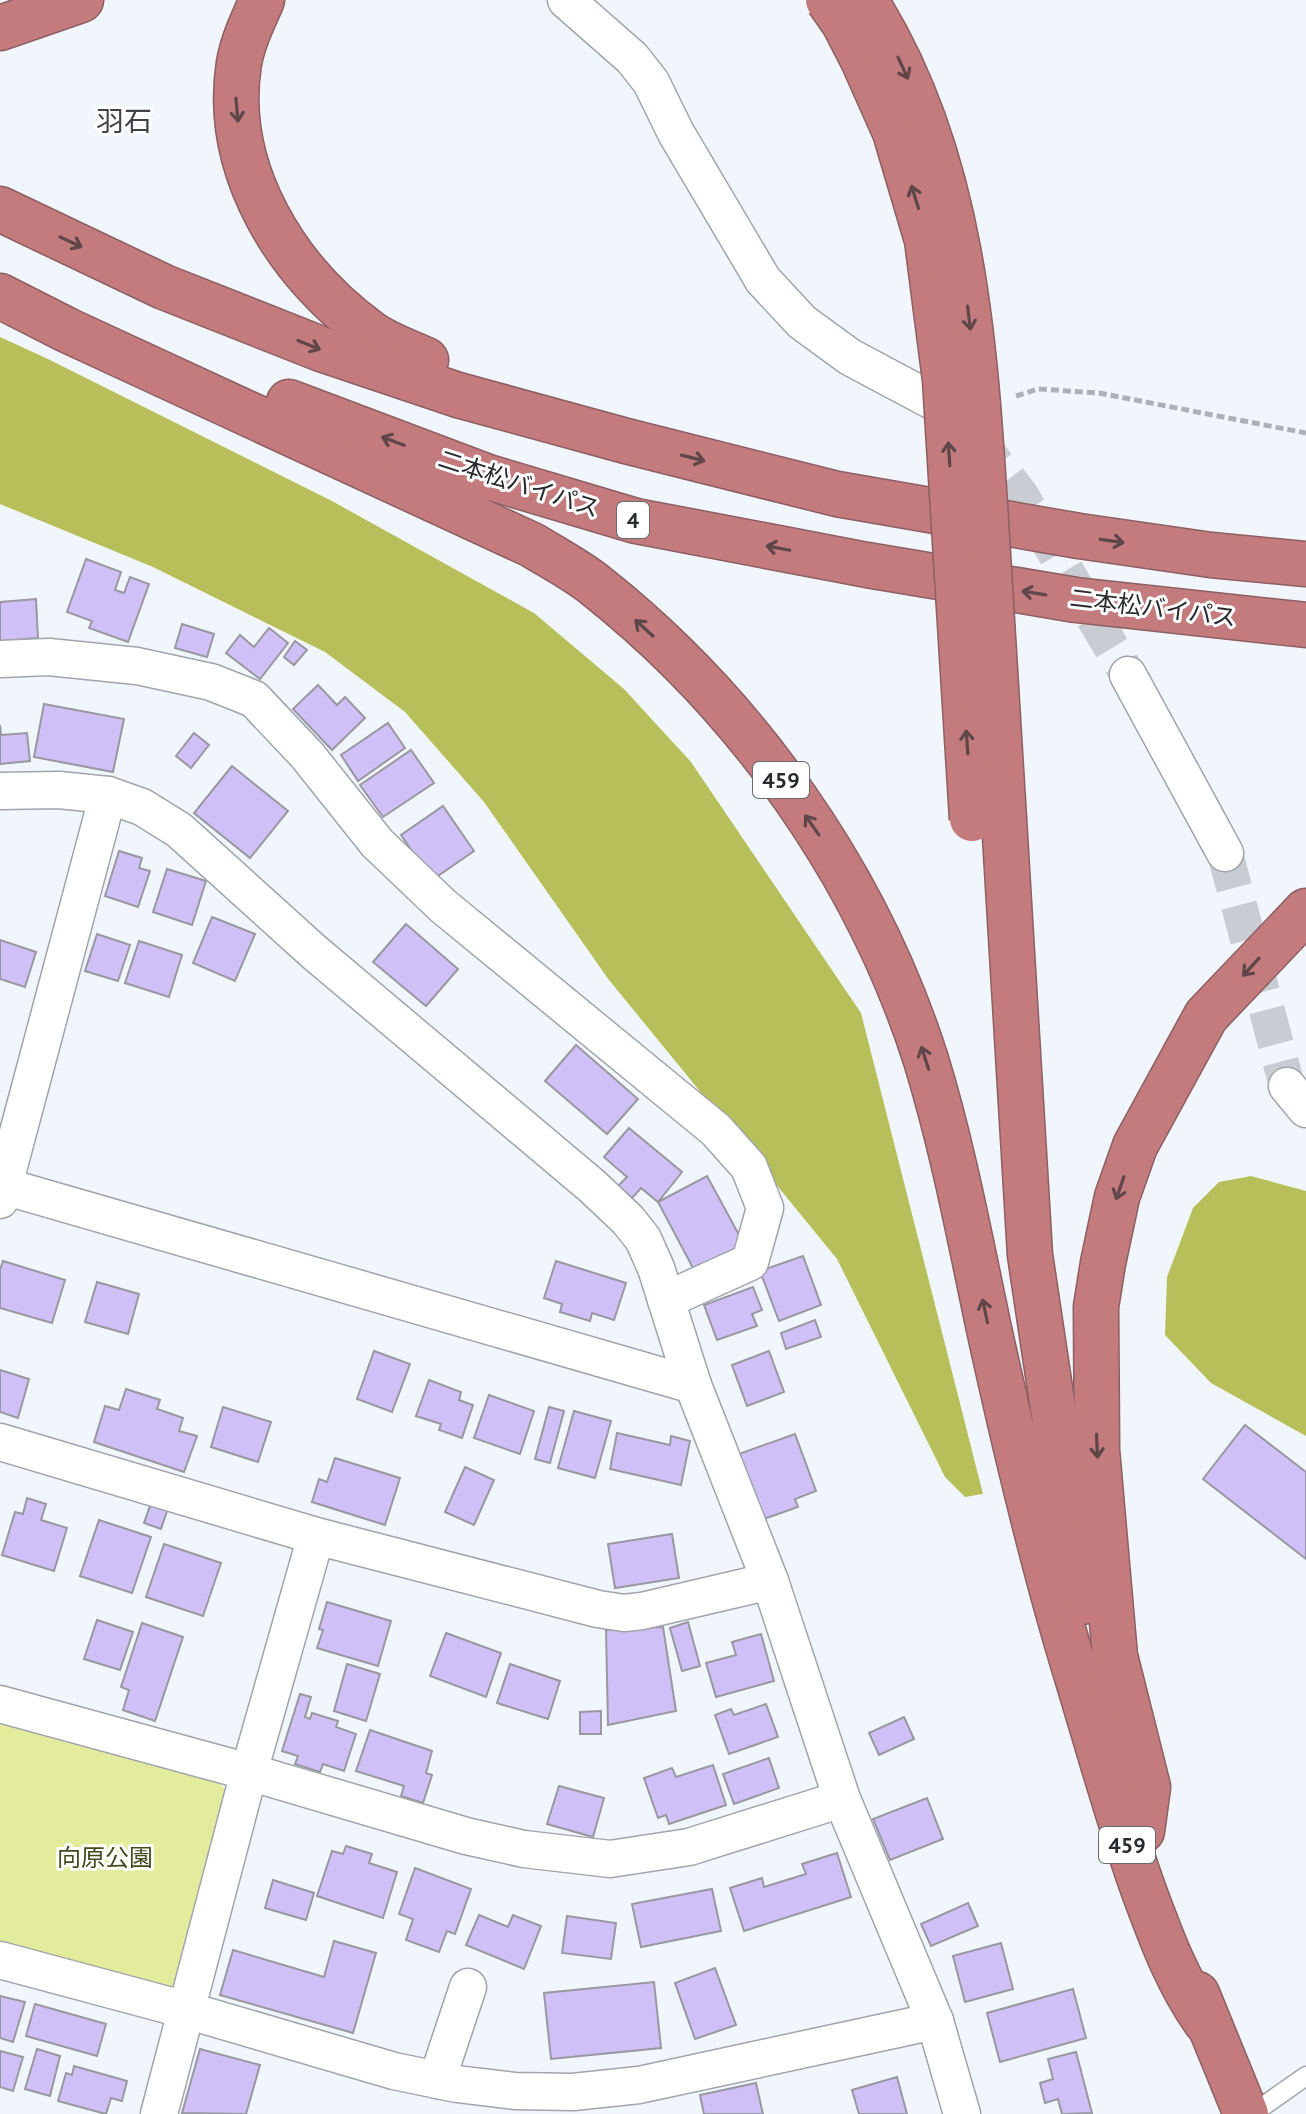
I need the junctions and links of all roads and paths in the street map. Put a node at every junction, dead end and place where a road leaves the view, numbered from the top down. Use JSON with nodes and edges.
{"nodes":[{"id":1,"x":81,"y":0,"type":"edge"},
{"id":2,"x":566,"y":0,"type":"edge"},
{"id":3,"x":828,"y":0,"type":"edge"},
{"id":4,"x":865,"y":0,"type":"edge"},
{"id":5,"x":255,"y":17,"type":"edge"},
{"id":6,"x":0,"y":28,"type":"edge"},
{"id":7,"x":0,"y":209,"type":"edge"},
{"id":8,"x":0,"y":270,"type":"edge"},
{"id":9,"x":0,"y":296,"type":"edge"},
{"id":10,"x":1010,"y":397,"type":"dead end"},
{"id":11,"x":942,"y":406,"type":"dead end"},
{"id":12,"x":1306,"y":433,"type":"edge"},
{"id":13,"x":626,"y":441,"type":"junction"},
{"id":14,"x":1306,"y":564,"type":"edge"},
{"id":15,"x":1306,"y":625,"type":"edge"},
{"id":16,"x":0,"y":659,"type":"edge"},
{"id":17,"x":1128,"y":675,"type":"tunnel mouth"},
{"id":18,"x":0,"y":791,"type":"edge"},
{"id":19,"x":108,"y":795,"type":"junction"},
{"id":20,"x":988,"y":819,"type":"junction"},
{"id":21,"x":1225,"y":853,"type":"tunnel mouth"},
{"id":22,"x":1306,"y":911,"type":"edge"},
{"id":23,"x":1,"y":1190,"type":"edge"},
{"id":24,"x":666,"y":1300,"type":"junction"},
{"id":25,"x":693,"y":1385,"type":"junction"},
{"id":26,"x":0,"y":1442,"type":"edge"},
{"id":27,"x":316,"y":1536,"type":"junction"},
{"id":28,"x":770,"y":1581,"type":"junction"},
{"id":29,"x":1071,"y":1658,"type":"junction"},
{"id":30,"x":0,"y":1704,"type":"edge"},
{"id":31,"x":249,"y":1772,"type":"junction"},
{"id":32,"x":842,"y":1799,"type":"junction"},
{"id":33,"x":1142,"y":1831,"type":"junction"},
{"id":34,"x":0,"y":1960,"type":"edge"},
{"id":35,"x":468,"y":1987,"type":"dead end"},
{"id":36,"x":186,"y":2010,"type":"junction"},
{"id":37,"x":935,"y":2021,"type":"junction"},
{"id":38,"x":1206,"y":2022,"type":"junction"},
{"id":39,"x":1306,"y":2076,"type":"edge"},
{"id":40,"x":437,"y":2080,"type":"junction"},
{"id":41,"x":159,"y":2114,"type":"edge"},
{"id":42,"x":962,"y":2114,"type":"edge"},
{"id":43,"x":1246,"y":2114,"type":"edge"},
{"id":44,"x":1252,"y":2114,"type":"edge"}],
"edges":[{"from":1,"to":6,"type":"highway"},
{"from":2,"to":11,"type":"street"},
{"from":20,"to":3,"type":"highway","one_way":true,"bridge":true},
{"from":4,"to":20,"type":"highway","number":"459","one_way":true,"bridge":true},
{"from":5,"to":13,"type":"highway","one_way":true},
{"from":7,"to":13,"type":"highway","one_way":true},
{"from":15,"to":8,"type":"highway","name":"二本松バイパス","number":"4","one_way":true},
{"from":29,"to":9,"type":"highway","number":"459","one_way":true},
{"from":10,"to":12,"type":"path"},
{"from":13,"to":14,"type":"highway","one_way":true},
{"from":16,"to":24,"type":"street"},
{"from":17,"to":21,"type":"street"},
{"from":18,"to":19,"type":"street"},
{"from":19,"to":23,"type":"street"},
{"from":19,"to":24,"type":"street"},
{"from":20,"to":29,"type":"highway"},
{"from":20,"to":33,"type":"highway","number":"459"},
{"from":22,"to":33,"type":"highway","one_way":true},
{"from":23,"to":25,"type":"street"},
{"from":24,"to":25,"type":"street"},
{"from":25,"to":28,"type":"street"},
{"from":26,"to":27,"type":"street"},
{"from":27,"to":28,"type":"street"},
{"from":27,"to":31,"type":"street"},
{"from":28,"to":32,"type":"street"},
{"from":29,"to":38,"type":"highway","number":"459"},
{"from":30,"to":31,"type":"street"},
{"from":31,"to":32,"type":"street"},
{"from":31,"to":36,"type":"street"},
{"from":32,"to":37,"type":"street"},
{"from":33,"to":38,"type":"highway","number":"459"},
{"from":34,"to":36,"type":"street"},
{"from":35,"to":40,"type":"street"},
{"from":36,"to":40,"type":"street"},
{"from":36,"to":41,"type":"street"},
{"from":37,"to":40,"type":"street"},
{"from":37,"to":42,"type":"street"},
{"from":38,"to":43,"type":"highway","number":"459"},
{"from":39,"to":44,"type":"lane"}]}
